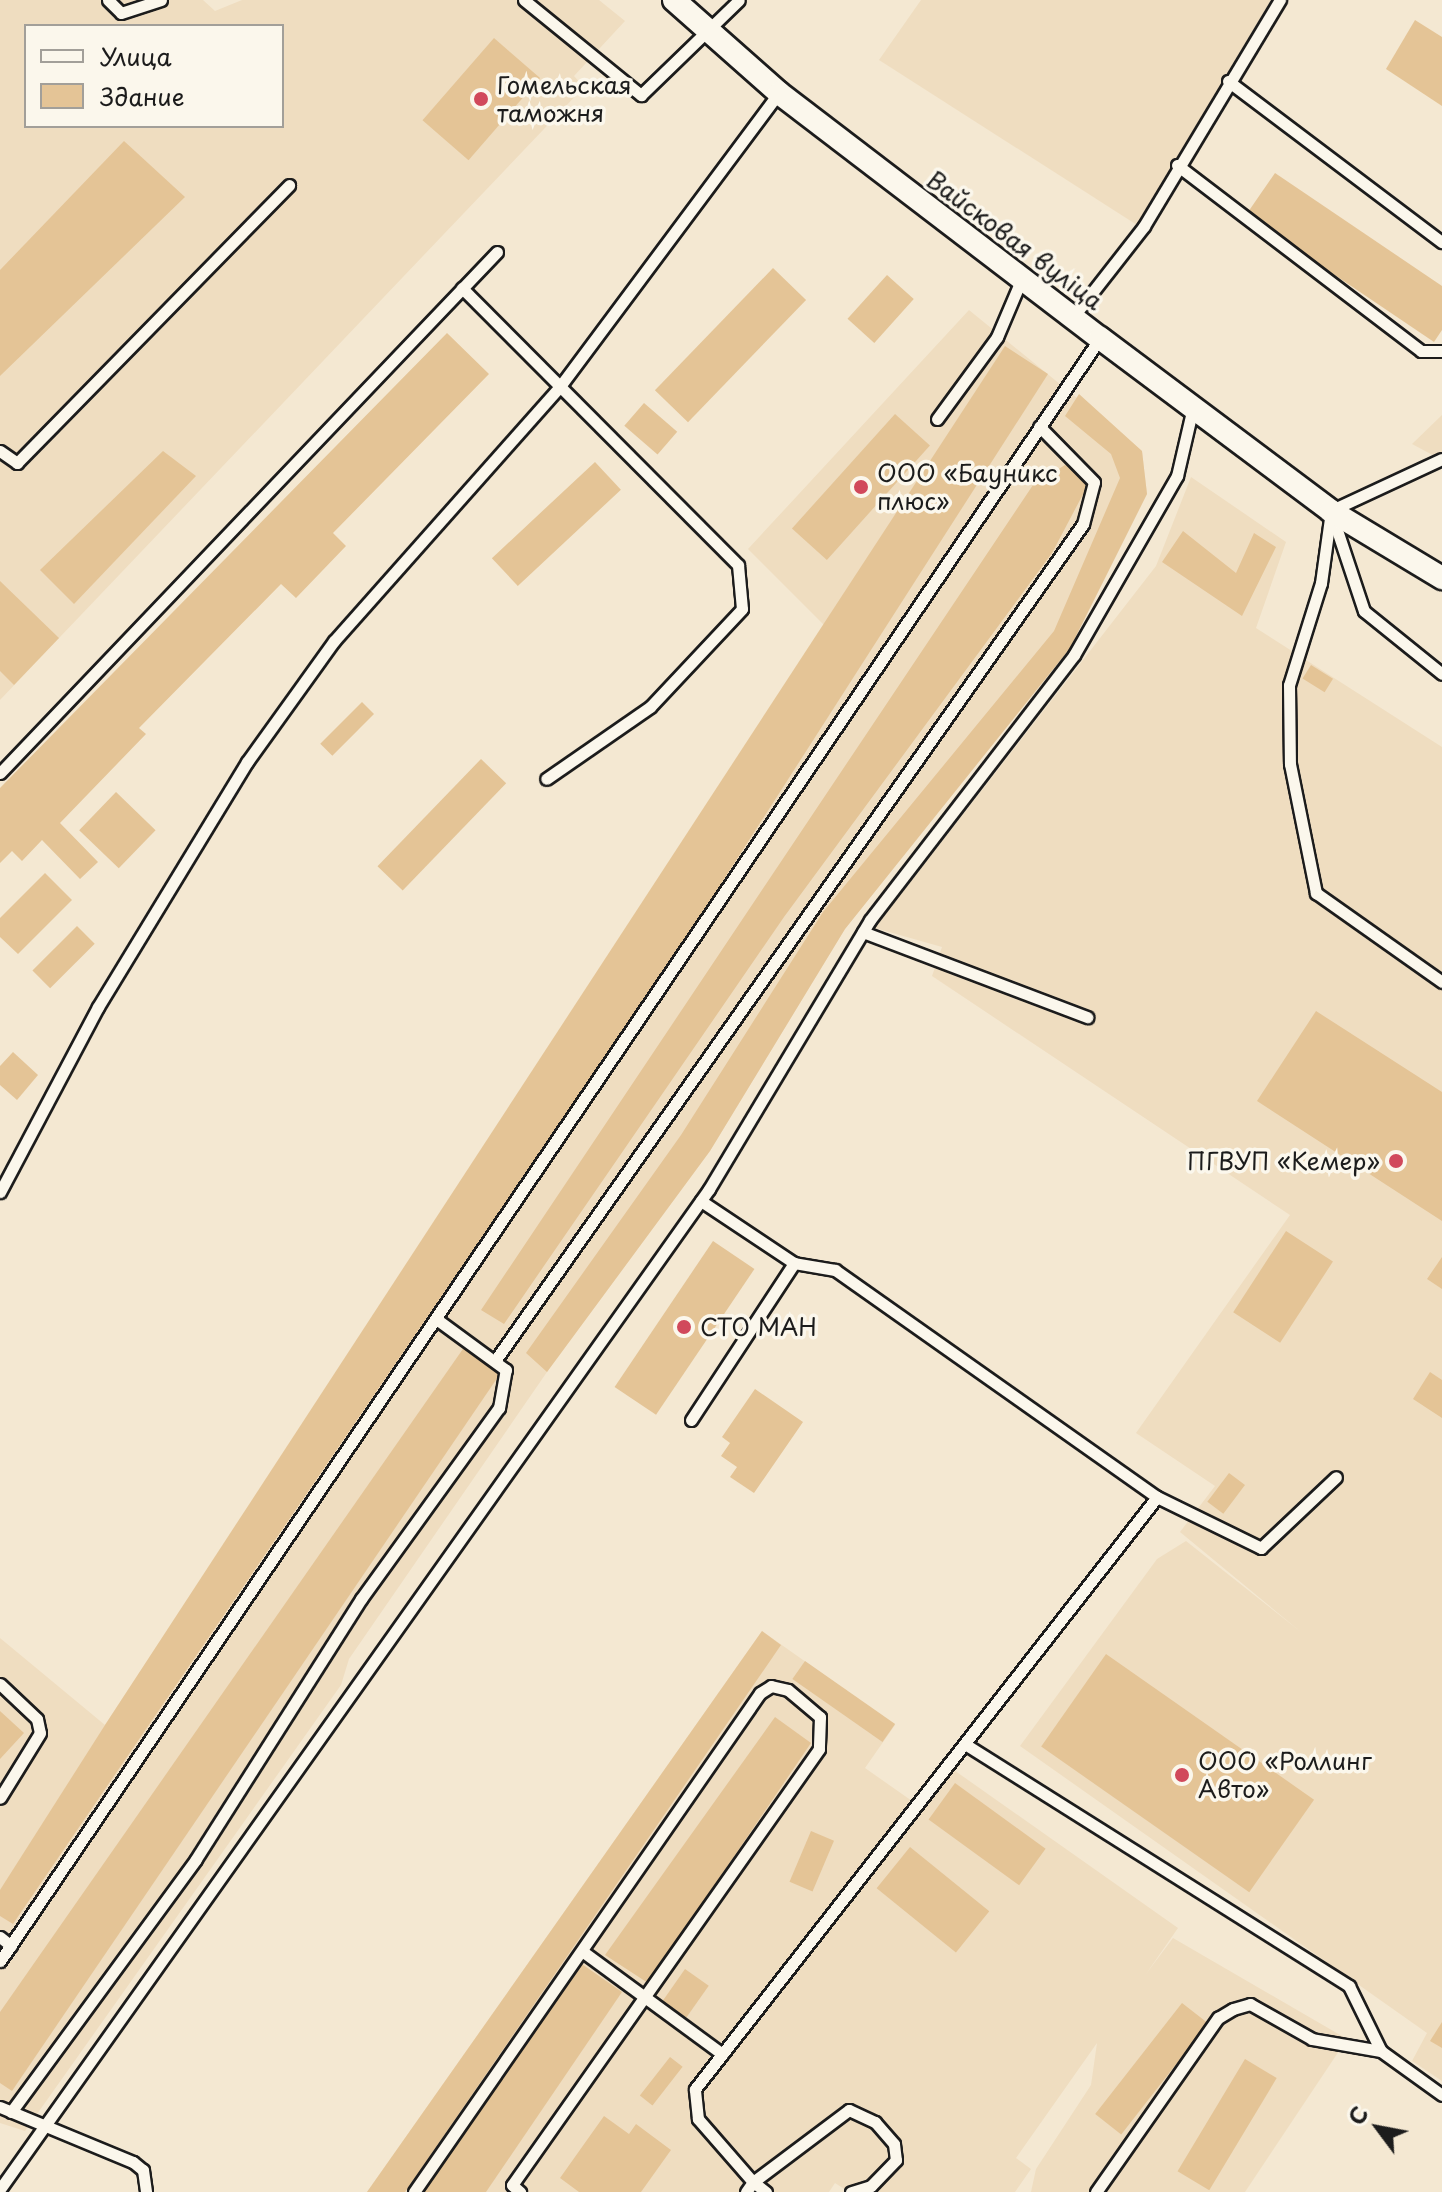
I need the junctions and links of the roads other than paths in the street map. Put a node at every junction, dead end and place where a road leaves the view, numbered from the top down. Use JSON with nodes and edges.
{"nodes":[{"id":1,"x":108,"y":0,"type":"edge"},
{"id":2,"x":161,"y":0,"type":"edge"},
{"id":3,"x":524,"y":0,"type":"edge"},
{"id":4,"x":674,"y":0,"type":"edge"},
{"id":5,"x":739,"y":0,"type":"edge"},
{"id":6,"x":1280,"y":0,"type":"edge"},
{"id":7,"x":707,"y":26,"type":"junction"},
{"id":8,"x":1228,"y":81,"type":"junction"},
{"id":9,"x":779,"y":93,"type":"junction"},
{"id":10,"x":1177,"y":165,"type":"junction"},
{"id":11,"x":289,"y":185,"type":"dead end"},
{"id":12,"x":1442,"y":242,"type":"edge"},
{"id":13,"x":497,"y":252,"type":"dead end"},
{"id":14,"x":1022,"y":278,"type":"junction"},
{"id":15,"x":462,"y":288,"type":"junction"},
{"id":16,"x":1073,"y":317,"type":"junction"},
{"id":17,"x":1100,"y":338,"type":"junction"},
{"id":18,"x":1442,"y":351,"type":"edge"},
{"id":19,"x":561,"y":385,"type":"junction"},
{"id":20,"x":1193,"y":407,"type":"junction"},
{"id":21,"x":937,"y":419,"type":"dead end"},
{"id":22,"x":1039,"y":426,"type":"junction"},
{"id":23,"x":0,"y":451,"type":"edge"},
{"id":24,"x":1442,"y":459,"type":"edge"},
{"id":25,"x":1331,"y":511,"type":"junction"},
{"id":26,"x":1442,"y":578,"type":"edge"},
{"id":27,"x":1442,"y":674,"type":"edge"},
{"id":28,"x":0,"y":773,"type":"edge"},
{"id":29,"x":546,"y":779,"type":"dead end"},
{"id":30,"x":863,"y":932,"type":"junction"},
{"id":31,"x":1442,"y":982,"type":"edge"},
{"id":32,"x":1087,"y":1017,"type":"dead end"},
{"id":33,"x":0,"y":1192,"type":"edge"},
{"id":34,"x":701,"y":1201,"type":"junction"},
{"id":35,"x":794,"y":1263,"type":"junction"},
{"id":36,"x":439,"y":1321,"type":"junction"},
{"id":37,"x":497,"y":1358,"type":"junction"},
{"id":38,"x":691,"y":1420,"type":"dead end"},
{"id":39,"x":1336,"y":1477,"type":"dead end"},
{"id":40,"x":1157,"y":1497,"type":"junction"},
{"id":41,"x":0,"y":1684,"type":"edge"},
{"id":42,"x":965,"y":1744,"type":"junction"},
{"id":43,"x":0,"y":1798,"type":"edge"},
{"id":44,"x":0,"y":1937,"type":"edge"},
{"id":45,"x":11,"y":1946,"type":"junction"},
{"id":46,"x":582,"y":1951,"type":"junction"},
{"id":47,"x":0,"y":1961,"type":"edge"},
{"id":48,"x":643,"y":1994,"type":"junction"},
{"id":49,"x":1381,"y":2051,"type":"junction"},
{"id":50,"x":722,"y":2054,"type":"junction"},
{"id":51,"x":1442,"y":2095,"type":"edge"},
{"id":52,"x":5,"y":2109,"type":"edge"},
{"id":53,"x":45,"y":2126,"type":"junction"},
{"id":54,"x":750,"y":2187,"type":"edge"},
{"id":55,"x":0,"y":2189,"type":"edge"},
{"id":56,"x":513,"y":2190,"type":"edge"},
{"id":57,"x":146,"y":2192,"type":"edge"},
{"id":58,"x":414,"y":2192,"type":"edge"},
{"id":59,"x":766,"y":2192,"type":"edge"},
{"id":60,"x":851,"y":2192,"type":"edge"},
{"id":61,"x":1096,"y":2192,"type":"edge"}],
"edges":[{"from":1,"to":2,"type":"lane"},
{"from":3,"to":7,"type":"lane"},
{"from":4,"to":7,"type":"street","name":"Вайсковая вуліца"},
{"from":5,"to":7,"type":"lane"},
{"from":6,"to":8,"type":"lane"},
{"from":7,"to":9,"type":"street","name":"Вайсковая вуліца"},
{"from":8,"to":10,"type":"lane"},
{"from":8,"to":12,"type":"lane"},
{"from":9,"to":14,"type":"street","name":"Вайсковая вуліца"},
{"from":9,"to":19,"type":"lane"},
{"from":10,"to":16,"type":"lane"},
{"from":10,"to":18,"type":"lane"},
{"from":11,"to":23,"type":"lane"},
{"from":13,"to":15,"type":"lane"},
{"from":14,"to":16,"type":"street","name":"Вайсковая вуліца"},
{"from":14,"to":21,"type":"lane"},
{"from":15,"to":19,"type":"lane"},
{"from":15,"to":28,"type":"lane"},
{"from":16,"to":17,"type":"street","name":"Вайсковая вуліца"},
{"from":17,"to":20,"type":"street","name":"Вайсковая вуліца"},
{"from":17,"to":22,"type":"lane"},
{"from":19,"to":29,"type":"lane"},
{"from":19,"to":33,"type":"lane"},
{"from":20,"to":25,"type":"street","name":"Вайсковая вуліца"},
{"from":20,"to":30,"type":"lane"},
{"from":22,"to":36,"type":"lane"},
{"from":22,"to":37,"type":"lane"},
{"from":24,"to":25,"type":"lane"},
{"from":25,"to":26,"type":"street","name":"Вайсковая вуліца"},
{"from":25,"to":27,"type":"lane"},
{"from":25,"to":31,"type":"lane"},
{"from":30,"to":32,"type":"lane"},
{"from":30,"to":34,"type":"lane"},
{"from":34,"to":35,"type":"lane"},
{"from":34,"to":53,"type":"lane"},
{"from":35,"to":38,"type":"lane"},
{"from":35,"to":40,"type":"lane"},
{"from":36,"to":37,"type":"lane"},
{"from":36,"to":45,"type":"lane"},
{"from":37,"to":52,"type":"lane"},
{"from":39,"to":40,"type":"lane"},
{"from":40,"to":42,"type":"lane"},
{"from":41,"to":43,"type":"lane"},
{"from":42,"to":49,"type":"lane"},
{"from":42,"to":50,"type":"lane"},
{"from":44,"to":45,"type":"lane"},
{"from":45,"to":47,"type":"lane"},
{"from":46,"to":48,"type":"lane"},
{"from":46,"to":48,"type":"lane"},
{"from":46,"to":58,"type":"lane"},
{"from":48,"to":50,"type":"lane"},
{"from":48,"to":56,"type":"lane"},
{"from":49,"to":51,"type":"lane"},
{"from":49,"to":61,"type":"lane"},
{"from":50,"to":54,"type":"lane"},
{"from":52,"to":53,"type":"lane"},
{"from":53,"to":55,"type":"lane"},
{"from":53,"to":57,"type":"lane"},
{"from":54,"to":59,"type":"lane"},
{"from":54,"to":60,"type":"lane"}]}
